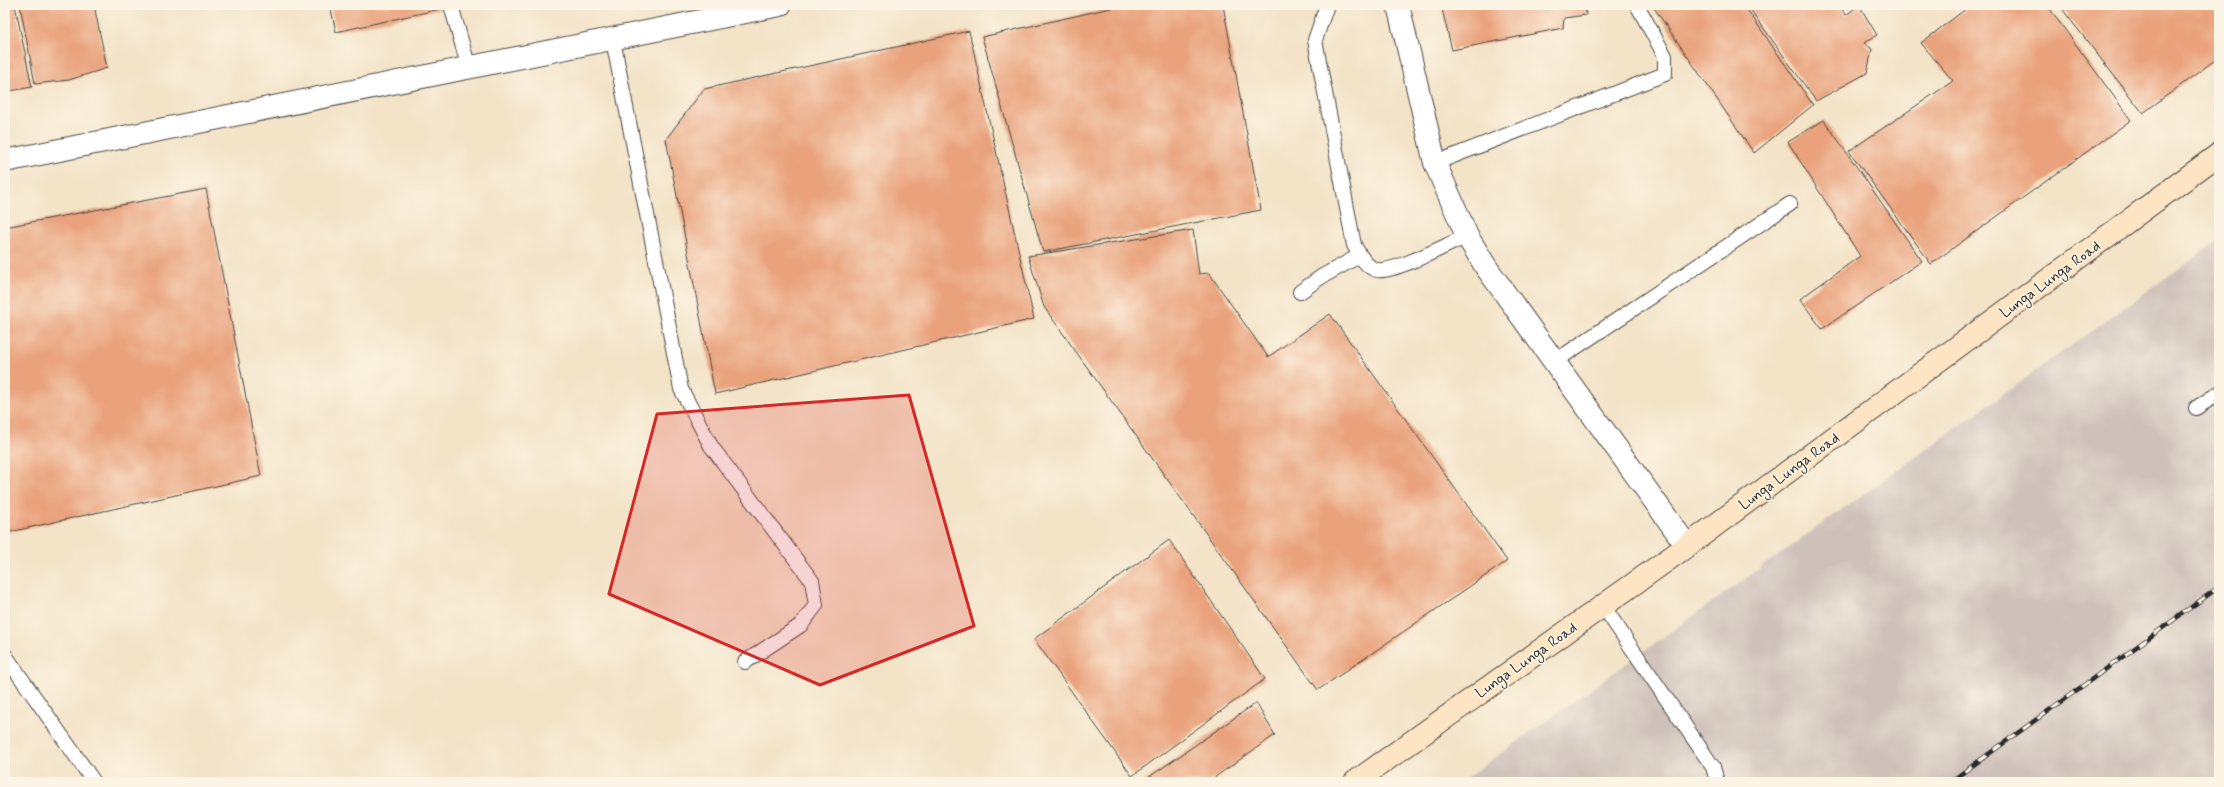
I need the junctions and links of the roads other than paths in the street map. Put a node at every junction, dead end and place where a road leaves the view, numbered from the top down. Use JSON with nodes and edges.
{"nodes":[{"id":1,"x":780,"y":5,"type":"edge"},
{"id":2,"x":1326,"y":5,"type":"edge"},
{"id":3,"x":1398,"y":5,"type":"edge"},
{"id":4,"x":1638,"y":5,"type":"edge"},
{"id":5,"x":452,"y":9,"type":"dead end"},
{"id":6,"x":613,"y":40,"type":"junction"},
{"id":7,"x":469,"y":68,"type":"junction"},
{"id":8,"x":2219,"y":154,"type":"edge"},
{"id":9,"x":5,"y":161,"type":"edge"},
{"id":10,"x":1435,"y":163,"type":"junction"},
{"id":11,"x":1790,"y":204,"type":"dead end"},
{"id":12,"x":1467,"y":236,"type":"junction"},
{"id":13,"x":1359,"y":256,"type":"junction"},
{"id":14,"x":1300,"y":292,"type":"dead end"},
{"id":15,"x":1554,"y":362,"type":"junction"},
{"id":16,"x":2219,"y":393,"type":"edge"},
{"id":17,"x":2196,"y":408,"type":"dead end"},
{"id":18,"x":1687,"y":546,"type":"junction"},
{"id":19,"x":1603,"y":606,"type":"junction"},
{"id":20,"x":5,"y":655,"type":"edge"},
{"id":21,"x":745,"y":662,"type":"dead end"},
{"id":22,"x":94,"y":782,"type":"edge"},
{"id":23,"x":1355,"y":782,"type":"edge"},
{"id":24,"x":1717,"y":782,"type":"edge"}],
"edges":[{"from":1,"to":6,"type":"street"},
{"from":2,"to":13,"type":"lane"},
{"from":3,"to":10,"type":"street"},
{"from":4,"to":10,"type":"lane"},
{"from":5,"to":7,"type":"lane"},
{"from":6,"to":7,"type":"street"},
{"from":6,"to":21,"type":"lane"},
{"from":7,"to":9,"type":"street"},
{"from":8,"to":18,"type":"main road","name":"Lunga Lunga Road"},
{"from":10,"to":12,"type":"street"},
{"from":11,"to":15,"type":"lane"},
{"from":12,"to":13,"type":"lane"},
{"from":12,"to":15,"type":"street"},
{"from":13,"to":14,"type":"lane"},
{"from":15,"to":18,"type":"street"},
{"from":16,"to":17,"type":"lane"},
{"from":18,"to":19,"type":"main road","name":"Lunga Lunga Road"},
{"from":19,"to":23,"type":"main road","name":"Lunga Lunga Road"},
{"from":19,"to":24,"type":"lane"},
{"from":20,"to":22,"type":"lane"}]}
